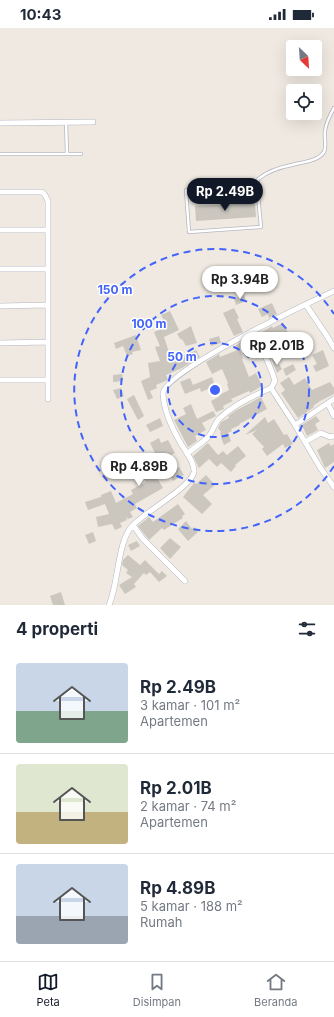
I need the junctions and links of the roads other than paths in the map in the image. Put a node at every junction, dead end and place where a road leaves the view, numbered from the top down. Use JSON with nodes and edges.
{"nodes":[{"id":1,"x":334,"y":108,"type":"edge"},
{"id":2,"x":66,"y":122,"type":"junction"},
{"id":3,"x":93,"y":122,"type":"dead end"},
{"id":4,"x":0,"y":123,"type":"edge"},
{"id":5,"x":0,"y":154,"type":"edge"},
{"id":6,"x":67,"y":154,"type":"junction"},
{"id":7,"x":81,"y":154,"type":"dead end"},
{"id":8,"x":257,"y":185,"type":"junction"},
{"id":9,"x":0,"y":192,"type":"edge"},
{"id":10,"x":0,"y":230,"type":"edge"},
{"id":11,"x":48,"y":230,"type":"junction"},
{"id":12,"x":0,"y":269,"type":"edge"},
{"id":13,"x":48,"y":269,"type":"junction"},
{"id":14,"x":334,"y":291,"type":"edge"},
{"id":15,"x":48,"y":305,"type":"junction"},
{"id":16,"x":306,"y":305,"type":"junction"},
{"id":17,"x":0,"y":306,"type":"edge"},
{"id":18,"x":252,"y":331,"type":"junction"},
{"id":19,"x":48,"y":342,"type":"junction"},
{"id":20,"x":0,"y":343,"type":"edge"},
{"id":21,"x":334,"y":348,"type":"edge"},
{"id":22,"x":0,"y":380,"type":"edge"},
{"id":23,"x":48,"y":380,"type":"junction"},
{"id":24,"x":271,"y":388,"type":"junction"},
{"id":25,"x":48,"y":399,"type":"dead end"},
{"id":26,"x":334,"y":400,"type":"edge"},
{"id":27,"x":328,"y":404,"type":"junction"},
{"id":28,"x":334,"y":416,"type":"edge"},
{"id":29,"x":295,"y":425,"type":"junction"},
{"id":30,"x":334,"y":436,"type":"edge"},
{"id":31,"x":305,"y":442,"type":"junction"},
{"id":32,"x":187,"y":454,"type":"junction"},
{"id":33,"x":334,"y":487,"type":"edge"},
{"id":34,"x":133,"y":525,"type":"junction"},
{"id":35,"x":185,"y":581,"type":"dead end"},
{"id":36,"x":109,"y":605,"type":"edge"}],
"edges":[{"from":1,"to":8,"type":"lane"},
{"from":2,"to":3,"type":"street"},
{"from":2,"to":4,"type":"street"},
{"from":2,"to":6,"type":"lane"},
{"from":5,"to":6,"type":"lane"},
{"from":6,"to":7,"type":"lane"},
{"from":8,"to":8,"type":"lane"},
{"from":9,"to":11,"type":"street"},
{"from":10,"to":11,"type":"street"},
{"from":11,"to":13,"type":"street"},
{"from":12,"to":13,"type":"street"},
{"from":13,"to":15,"type":"street"},
{"from":14,"to":16,"type":"street"},
{"from":15,"to":17,"type":"street"},
{"from":15,"to":19,"type":"street"},
{"from":16,"to":18,"type":"street"},
{"from":16,"to":21,"type":"street"},
{"from":18,"to":24,"type":"street"},
{"from":18,"to":32,"type":"street"},
{"from":19,"to":20,"type":"street"},
{"from":19,"to":23,"type":"street"},
{"from":22,"to":23,"type":"street"},
{"from":23,"to":25,"type":"street"},
{"from":24,"to":29,"type":"street"},
{"from":24,"to":32,"type":"street"},
{"from":26,"to":27,"type":"street"},
{"from":27,"to":28,"type":"street"},
{"from":27,"to":29,"type":"street"},
{"from":29,"to":31,"type":"street"},
{"from":30,"to":31,"type":"street"},
{"from":31,"to":33,"type":"street"},
{"from":32,"to":34,"type":"street"},
{"from":34,"to":35,"type":"street"},
{"from":34,"to":36,"type":"street"}]}
